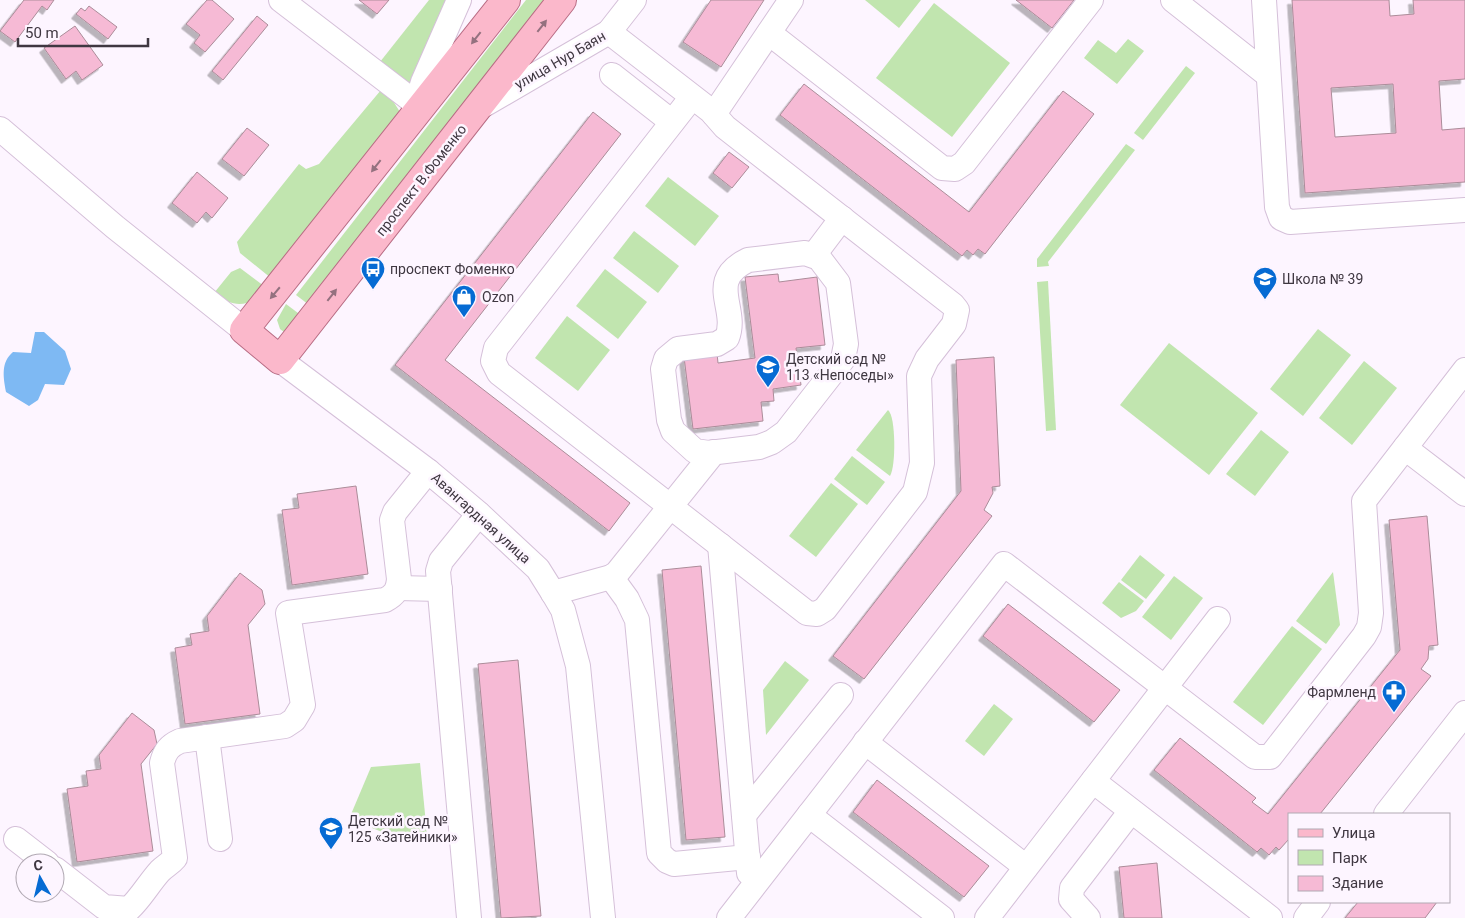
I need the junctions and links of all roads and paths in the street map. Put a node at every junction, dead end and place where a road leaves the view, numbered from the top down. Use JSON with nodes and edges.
{"nodes":[{"id":1,"x":281,"y":0,"type":"edge"},
{"id":2,"x":458,"y":0,"type":"edge"},
{"id":3,"x":506,"y":0,"type":"edge"},
{"id":4,"x":562,"y":0,"type":"edge"},
{"id":5,"x":634,"y":0,"type":"edge"},
{"id":6,"x":791,"y":0,"type":"edge"},
{"id":7,"x":1091,"y":0,"type":"edge"},
{"id":8,"x":1173,"y":0,"type":"edge"},
{"id":9,"x":1264,"y":0,"type":"edge"},
{"id":10,"x":609,"y":32,"type":"junction"},
{"id":11,"x":769,"y":33,"type":"junction"},
{"id":12,"x":612,"y":75,"type":"dead end"},
{"id":13,"x":1268,"y":75,"type":"junction"},
{"id":14,"x":692,"y":97,"type":"junction"},
{"id":15,"x":476,"y":109,"type":"junction"},
{"id":16,"x":416,"y":112,"type":"junction"},
{"id":17,"x":714,"y":114,"type":"junction"},
{"id":18,"x":672,"y":122,"type":"junction"},
{"id":19,"x":0,"y":129,"type":"edge"},
{"id":20,"x":1465,"y":210,"type":"edge"},
{"id":21,"x":842,"y":218,"type":"junction"},
{"id":22,"x":814,"y":255,"type":"junction"},
{"id":23,"x":244,"y":330,"type":"junction"},
{"id":24,"x":280,"y":360,"type":"junction"},
{"id":25,"x":1465,"y":370,"type":"edge"},
{"id":26,"x":1405,"y":448,"type":"junction"},
{"id":27,"x":714,"y":452,"type":"junction"},
{"id":28,"x":428,"y":471,"type":"junction"},
{"id":29,"x":1465,"y":494,"type":"edge"},
{"id":30,"x":671,"y":507,"type":"junction"},
{"id":31,"x":479,"y":514,"type":"junction"},
{"id":32,"x":720,"y":545,"type":"junction"},
{"id":33,"x":611,"y":577,"type":"junction"},
{"id":34,"x":398,"y":588,"type":"junction"},
{"id":35,"x":440,"y":589,"type":"junction"},
{"id":36,"x":553,"y":593,"type":"junction"},
{"id":37,"x":1218,"y":619,"type":"dead end"},
{"id":38,"x":1165,"y":688,"type":"junction"},
{"id":39,"x":841,"y":695,"type":"dead end"},
{"id":40,"x":1465,"y":713,"type":"edge"},
{"id":41,"x":207,"y":737,"type":"junction"},
{"id":42,"x":865,"y":742,"type":"junction"},
{"id":43,"x":1093,"y":781,"type":"junction"},
{"id":44,"x":1131,"y":811,"type":"junction"},
{"id":45,"x":1387,"y":813,"type":"edge"},
{"id":46,"x":810,"y":814,"type":"junction"},
{"id":47,"x":744,"y":815,"type":"junction"},
{"id":48,"x":16,"y":839,"type":"dead end"},
{"id":49,"x":220,"y":839,"type":"dead end"},
{"id":50,"x":34,"y":853,"type":"edge"},
{"id":51,"x":748,"y":857,"type":"junction"},
{"id":52,"x":1026,"y":867,"type":"junction"},
{"id":53,"x":65,"y":877,"type":"edge"},
{"id":54,"x":751,"y":890,"type":"junction"},
{"id":55,"x":1317,"y":903,"type":"edge"},
{"id":56,"x":469,"y":918,"type":"edge"},
{"id":57,"x":603,"y":918,"type":"edge"},
{"id":58,"x":730,"y":918,"type":"edge"},
{"id":59,"x":942,"y":918,"type":"edge"},
{"id":60,"x":987,"y":918,"type":"edge"},
{"id":61,"x":1088,"y":918,"type":"edge"},
{"id":62,"x":1270,"y":918,"type":"edge"},
{"id":63,"x":1306,"y":918,"type":"edge"}],
"edges":[{"from":1,"to":16,"type":"street"},
{"from":2,"to":16,"type":"street"},
{"from":3,"to":16,"type":"main road","one_way":true},
{"from":15,"to":4,"type":"main road","name":"проспект В.Фоменко","one_way":true},
{"from":5,"to":10,"type":"street","name":"улица Нур Баян"},
{"from":6,"to":11,"type":"street"},
{"from":7,"to":11,"type":"street"},
{"from":8,"to":13,"type":"street"},
{"from":9,"to":13,"type":"street"},
{"from":10,"to":14,"type":"street"},
{"from":10,"to":15,"type":"street","name":"улица Нур Баян"},
{"from":11,"to":17,"type":"street"},
{"from":12,"to":18,"type":"street"},
{"from":13,"to":20,"type":"street"},
{"from":14,"to":17,"type":"street"},
{"from":14,"to":18,"type":"street"},
{"from":24,"to":15,"type":"main road","name":"проспект В.Фоменко","one_way":true},
{"from":16,"to":23,"type":"main road","one_way":true},
{"from":17,"to":21,"type":"street"},
{"from":18,"to":30,"type":"street"},
{"from":19,"to":23,"type":"street"},
{"from":21,"to":22,"type":"street"},
{"from":21,"to":32,"type":"street"},
{"from":22,"to":27,"type":"street"},
{"from":22,"to":27,"type":"street"},
{"from":23,"to":24,"type":"main road"},
{"from":24,"to":28,"type":"street","name":"Авангардная улица"},
{"from":25,"to":26,"type":"street"},
{"from":26,"to":29,"type":"street"},
{"from":26,"to":38,"type":"street"},
{"from":27,"to":30,"type":"street"},
{"from":28,"to":31,"type":"street","name":"Авангардная улица"},
{"from":28,"to":34,"type":"street"},
{"from":30,"to":32,"type":"street"},
{"from":30,"to":33,"type":"street"},
{"from":31,"to":35,"type":"street"},
{"from":31,"to":36,"type":"street","name":"Авангардная улица"},
{"from":32,"to":47,"type":"street"},
{"from":33,"to":36,"type":"street"},
{"from":33,"to":51,"type":"street"},
{"from":34,"to":35,"type":"street"},
{"from":34,"to":41,"type":"street"},
{"from":35,"to":56,"type":"street"},
{"from":36,"to":57,"type":"street","name":"Авангардная улица"},
{"from":37,"to":38,"type":"street"},
{"from":38,"to":42,"type":"street"},
{"from":38,"to":43,"type":"street"},
{"from":39,"to":47,"type":"street"},
{"from":40,"to":45,"type":"street"},
{"from":41,"to":49,"type":"street"},
{"from":41,"to":53,"type":"street"},
{"from":42,"to":46,"type":"street"},
{"from":42,"to":52,"type":"street"},
{"from":43,"to":44,"type":"street"},
{"from":43,"to":52,"type":"street"},
{"from":44,"to":61,"type":"street"},
{"from":44,"to":62,"type":"street"},
{"from":46,"to":54,"type":"street"},
{"from":46,"to":59,"type":"street"},
{"from":47,"to":51,"type":"street"},
{"from":48,"to":50,"type":"street"},
{"from":51,"to":54,"type":"street"},
{"from":52,"to":60,"type":"street"},
{"from":54,"to":58,"type":"street"},
{"from":55,"to":63,"type":"street"}]}
